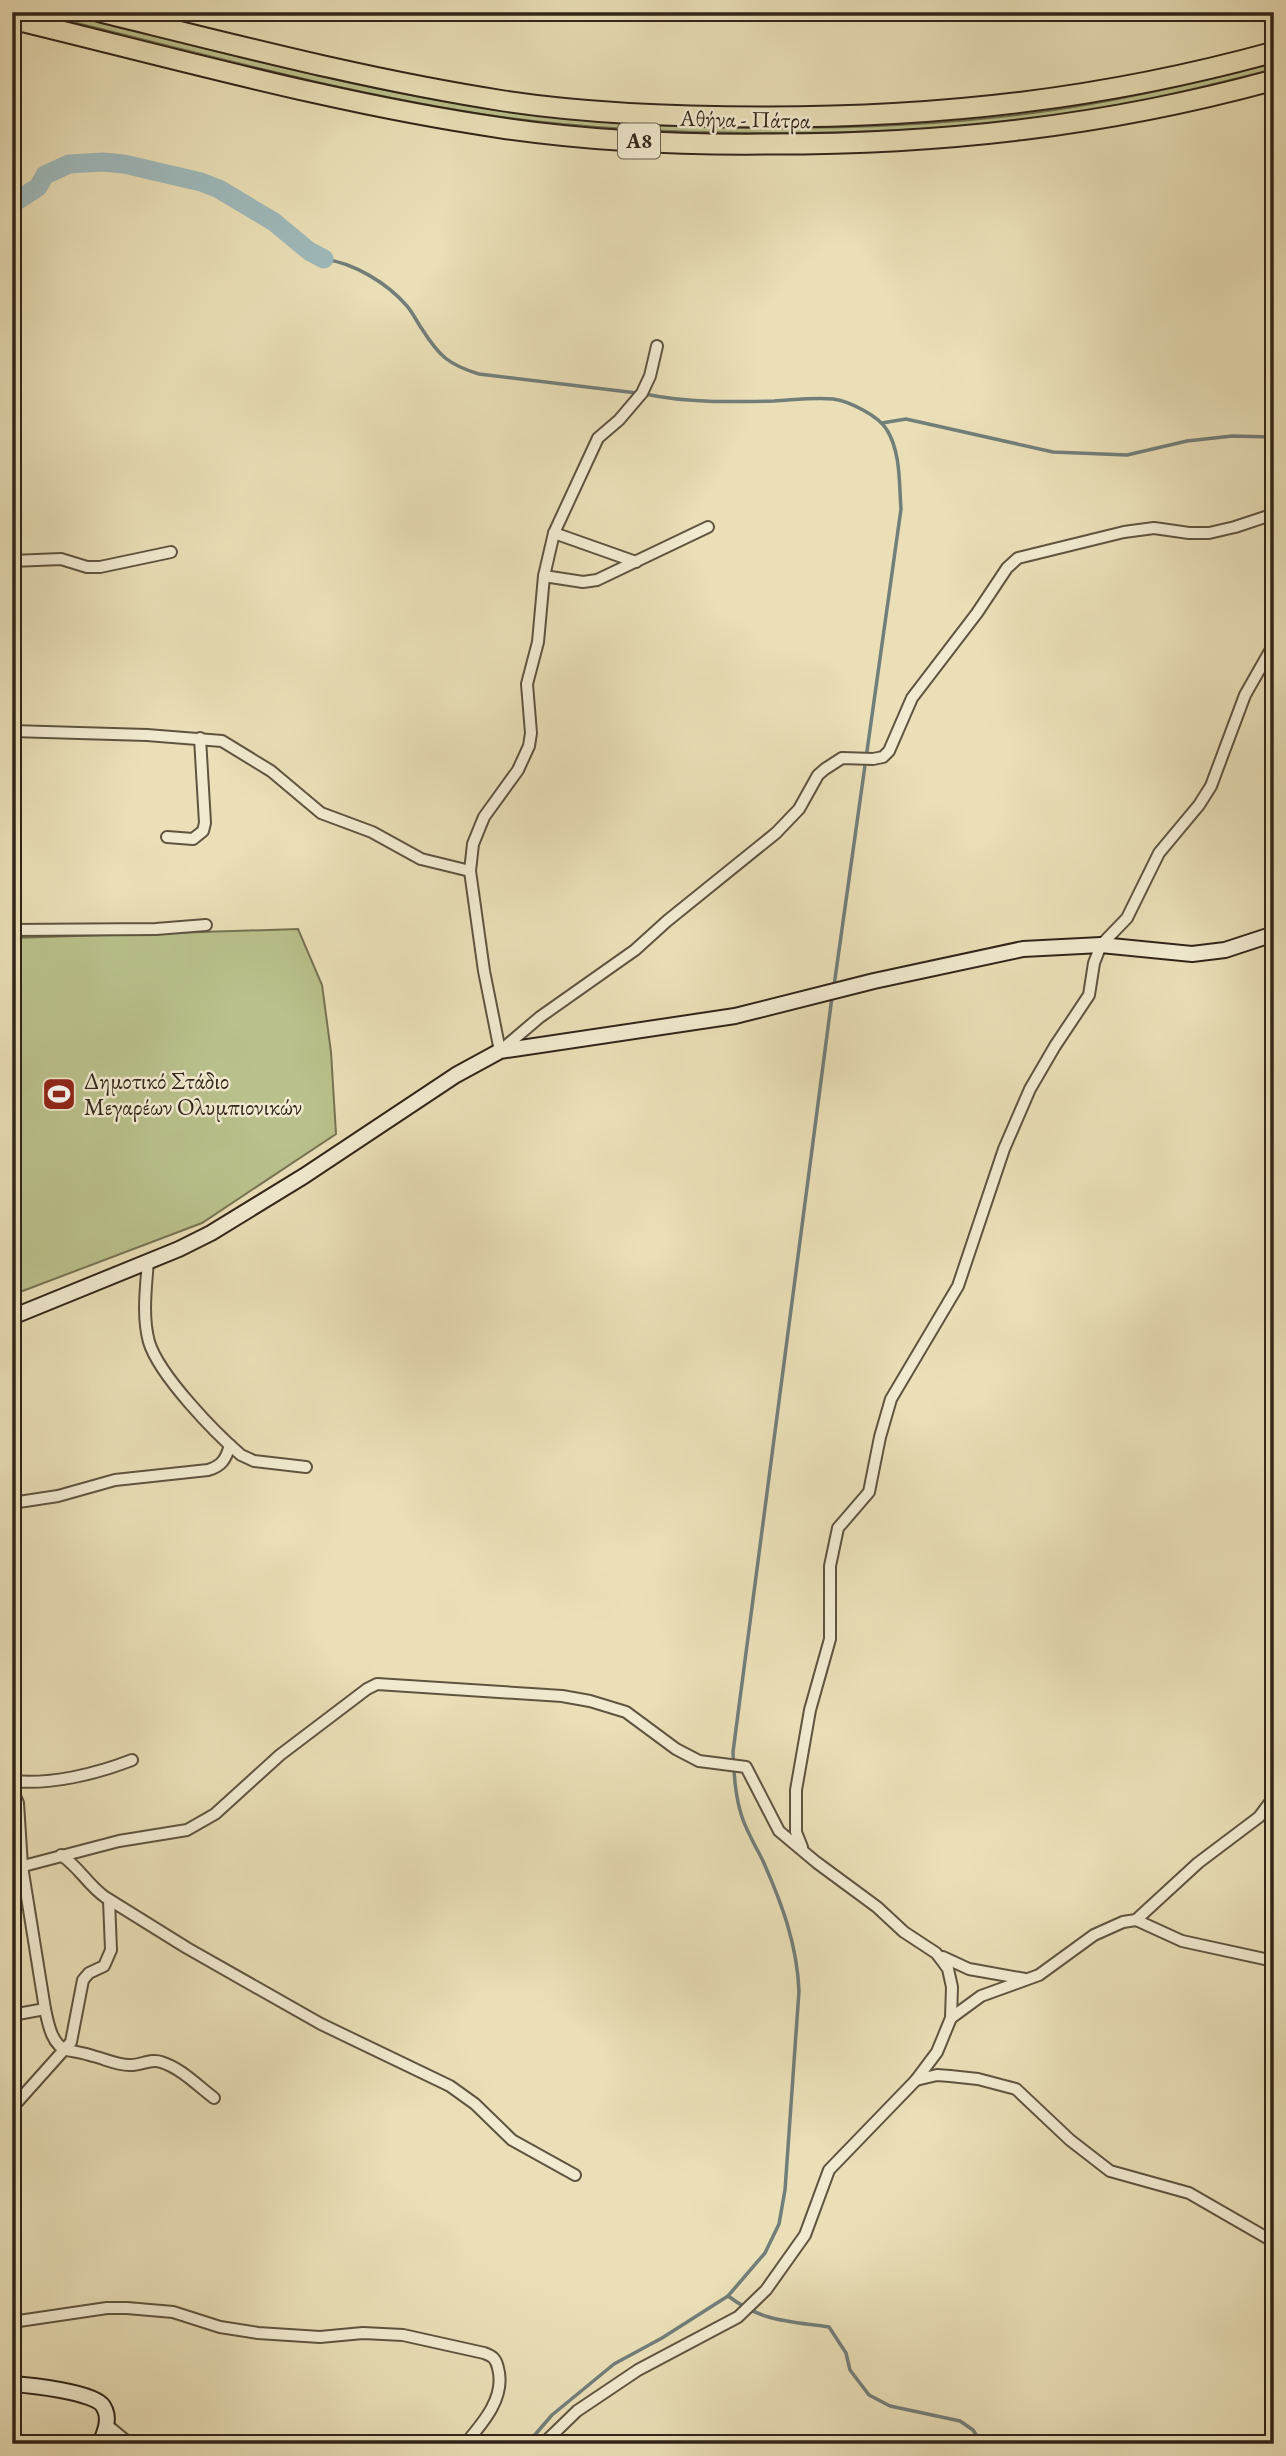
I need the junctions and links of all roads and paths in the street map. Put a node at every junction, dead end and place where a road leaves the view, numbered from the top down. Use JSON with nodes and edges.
{"nodes":[{"id":1,"x":101,"y":12,"type":"edge"},
{"id":2,"x":12,"y":19,"type":"edge"},
{"id":3,"x":1274,"y":52,"type":"edge"},
{"id":4,"x":1274,"y":80,"type":"edge"},
{"id":5,"x":657,"y":346,"type":"dead end"},
{"id":6,"x":1274,"y":514,"type":"edge"},
{"id":7,"x":708,"y":527,"type":"dead end"},
{"id":8,"x":554,"y":533,"type":"junction"},
{"id":9,"x":171,"y":552,"type":"dead end"},
{"id":10,"x":12,"y":561,"type":"edge"},
{"id":11,"x":636,"y":562,"type":"junction"},
{"id":12,"x":544,"y":576,"type":"junction"},
{"id":13,"x":1274,"y":644,"type":"edge"},
{"id":14,"x":12,"y":731,"type":"edge"},
{"id":15,"x":200,"y":738,"type":"junction"},
{"id":16,"x":167,"y":837,"type":"dead end"},
{"id":17,"x":470,"y":871,"type":"junction"},
{"id":18,"x":206,"y":925,"type":"dead end"},
{"id":19,"x":12,"y":930,"type":"edge"},
{"id":20,"x":1274,"y":934,"type":"edge"},
{"id":21,"x":1101,"y":945,"type":"junction"},
{"id":22,"x":500,"y":1051,"type":"junction"},
{"id":23,"x":148,"y":1261,"type":"junction"},
{"id":24,"x":12,"y":1317,"type":"edge"},
{"id":25,"x":230,"y":1445,"type":"junction"},
{"id":26,"x":306,"y":1466,"type":"dead end"},
{"id":27,"x":12,"y":1503,"type":"edge"},
{"id":28,"x":132,"y":1760,"type":"dead end"},
{"id":29,"x":12,"y":1781,"type":"edge"},
{"id":30,"x":12,"y":1789,"type":"edge"},
{"id":31,"x":1274,"y":1797,"type":"edge"},
{"id":32,"x":803,"y":1849,"type":"junction"},
{"id":33,"x":61,"y":1855,"type":"junction"},
{"id":34,"x":17,"y":1868,"type":"edge"},
{"id":35,"x":109,"y":1900,"type":"junction"},
{"id":36,"x":1136,"y":1920,"type":"junction"},
{"id":37,"x":936,"y":1953,"type":"junction"},
{"id":38,"x":1274,"y":1961,"type":"edge"},
{"id":39,"x":1027,"y":1979,"type":"junction"},
{"id":40,"x":45,"y":2009,"type":"junction"},
{"id":41,"x":12,"y":2015,"type":"edge"},
{"id":42,"x":951,"y":2018,"type":"junction"},
{"id":43,"x":65,"y":2050,"type":"junction"},
{"id":44,"x":916,"y":2080,"type":"junction"},
{"id":45,"x":214,"y":2098,"type":"dead end"},
{"id":46,"x":12,"y":2108,"type":"edge"},
{"id":47,"x":575,"y":2175,"type":"dead end"},
{"id":48,"x":1274,"y":2242,"type":"edge"},
{"id":49,"x":12,"y":2322,"type":"edge"},
{"id":50,"x":12,"y":2384,"type":"edge"},
{"id":51,"x":107,"y":2425,"type":"junction"},
{"id":52,"x":100,"y":2444,"type":"edge"},
{"id":53,"x":130,"y":2444,"type":"edge"},
{"id":54,"x":465,"y":2444,"type":"edge"},
{"id":55,"x":543,"y":2444,"type":"edge"}],
"edges":[{"from":1,"to":3,"type":"highway","name":"Αθήνα - Πάτρα","number":"Α8"},
{"from":2,"to":4,"type":"highway","name":"Αθήνα - Πάτρα","number":"Α8"},
{"from":5,"to":8,"type":"street"},
{"from":6,"to":22,"type":"street"},
{"from":7,"to":11,"type":"street"},
{"from":8,"to":11,"type":"street"},
{"from":8,"to":12,"type":"street"},
{"from":9,"to":10,"type":"street"},
{"from":11,"to":12,"type":"street"},
{"from":12,"to":17,"type":"street"},
{"from":13,"to":21,"type":"street"},
{"from":14,"to":15,"type":"street"},
{"from":15,"to":16,"type":"street"},
{"from":15,"to":17,"type":"street"},
{"from":17,"to":22,"type":"street"},
{"from":18,"to":19,"type":"street"},
{"from":20,"to":21,"type":"street"},
{"from":21,"to":22,"type":"street"},
{"from":21,"to":32,"type":"street"},
{"from":22,"to":23,"type":"street"},
{"from":23,"to":24,"type":"street"},
{"from":23,"to":25,"type":"street"},
{"from":25,"to":26,"type":"street"},
{"from":25,"to":27,"type":"street"},
{"from":28,"to":29,"type":"street"},
{"from":30,"to":34,"type":"street"},
{"from":31,"to":36,"type":"street"},
{"from":32,"to":33,"type":"street"},
{"from":32,"to":37,"type":"street"},
{"from":33,"to":34,"type":"street"},
{"from":33,"to":35,"type":"street"},
{"from":34,"to":40,"type":"street"},
{"from":35,"to":43,"type":"street"},
{"from":35,"to":47,"type":"street"},
{"from":36,"to":38,"type":"street"},
{"from":36,"to":39,"type":"street"},
{"from":37,"to":39,"type":"street"},
{"from":37,"to":42,"type":"street"},
{"from":39,"to":42,"type":"street"},
{"from":40,"to":41,"type":"street"},
{"from":40,"to":43,"type":"street"},
{"from":42,"to":44,"type":"street"},
{"from":43,"to":45,"type":"street"},
{"from":43,"to":46,"type":"street"},
{"from":44,"to":48,"type":"street"},
{"from":44,"to":55,"type":"street"},
{"from":49,"to":54,"type":"street"},
{"from":50,"to":51,"type":"street"},
{"from":51,"to":52,"type":"street"},
{"from":51,"to":53,"type":"street"}]}
